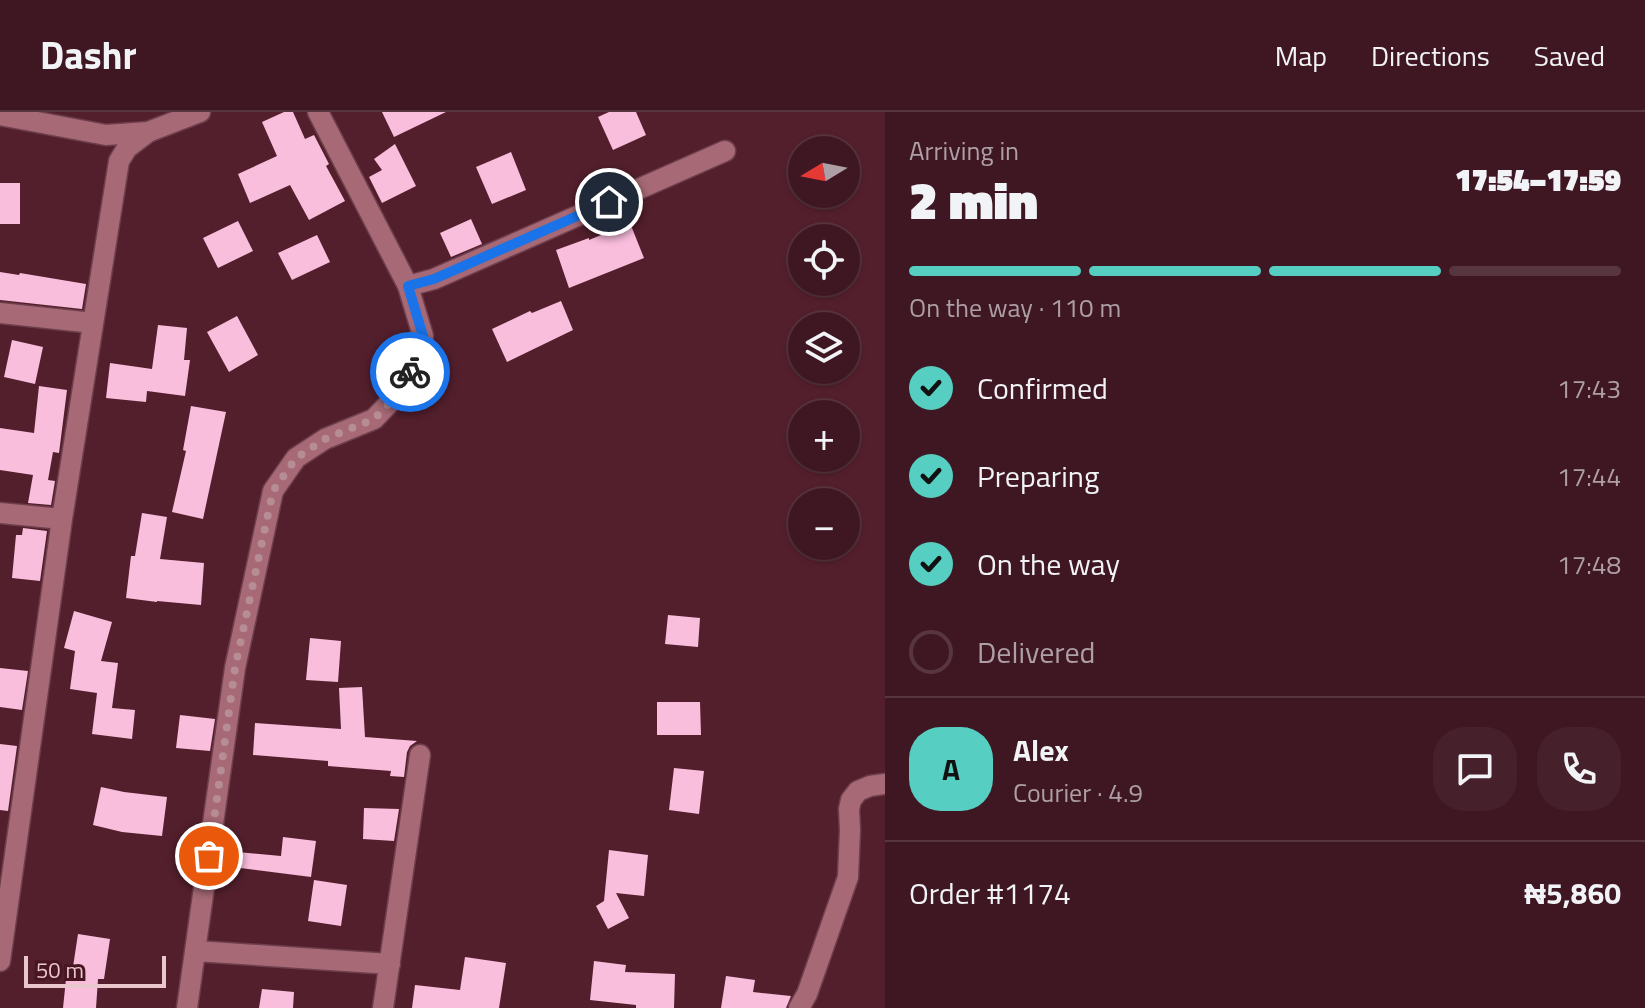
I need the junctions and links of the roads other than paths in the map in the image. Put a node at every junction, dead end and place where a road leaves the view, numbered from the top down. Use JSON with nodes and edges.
{"nodes":[{"id":1,"x":200,"y":112,"type":"edge"},
{"id":2,"x":318,"y":112,"type":"edge"},
{"id":3,"x":0,"y":115,"type":"edge"},
{"id":4,"x":148,"y":132,"type":"junction"},
{"id":5,"x":725,"y":151,"type":"dead end"},
{"id":6,"x":408,"y":286,"type":"junction"},
{"id":7,"x":0,"y":313,"type":"edge"},
{"id":8,"x":93,"y":323,"type":"junction"},
{"id":9,"x":0,"y":513,"type":"edge"},
{"id":10,"x":62,"y":519,"type":"junction"},
{"id":11,"x":420,"y":755,"type":"dead end"},
{"id":12,"x":885,"y":784,"type":"edge"},
{"id":13,"x":196,"y":951,"type":"junction"},
{"id":14,"x":0,"y":961,"type":"edge"},
{"id":15,"x":390,"y":964,"type":"junction"},
{"id":16,"x":187,"y":1008,"type":"edge"},
{"id":17,"x":383,"y":1008,"type":"edge"},
{"id":18,"x":799,"y":1008,"type":"edge"}],
"edges":[{"from":1,"to":4,"type":"street"},
{"from":2,"to":6,"type":"street"},
{"from":3,"to":4,"type":"street"},
{"from":4,"to":8,"type":"street"},
{"from":5,"to":6,"type":"street"},
{"from":6,"to":13,"type":"street"},
{"from":7,"to":8,"type":"street"},
{"from":8,"to":10,"type":"street"},
{"from":9,"to":10,"type":"street"},
{"from":10,"to":14,"type":"street"},
{"from":11,"to":15,"type":"street"},
{"from":12,"to":18,"type":"street"},
{"from":13,"to":15,"type":"street"},
{"from":13,"to":16,"type":"street"},
{"from":15,"to":17,"type":"street"}]}
